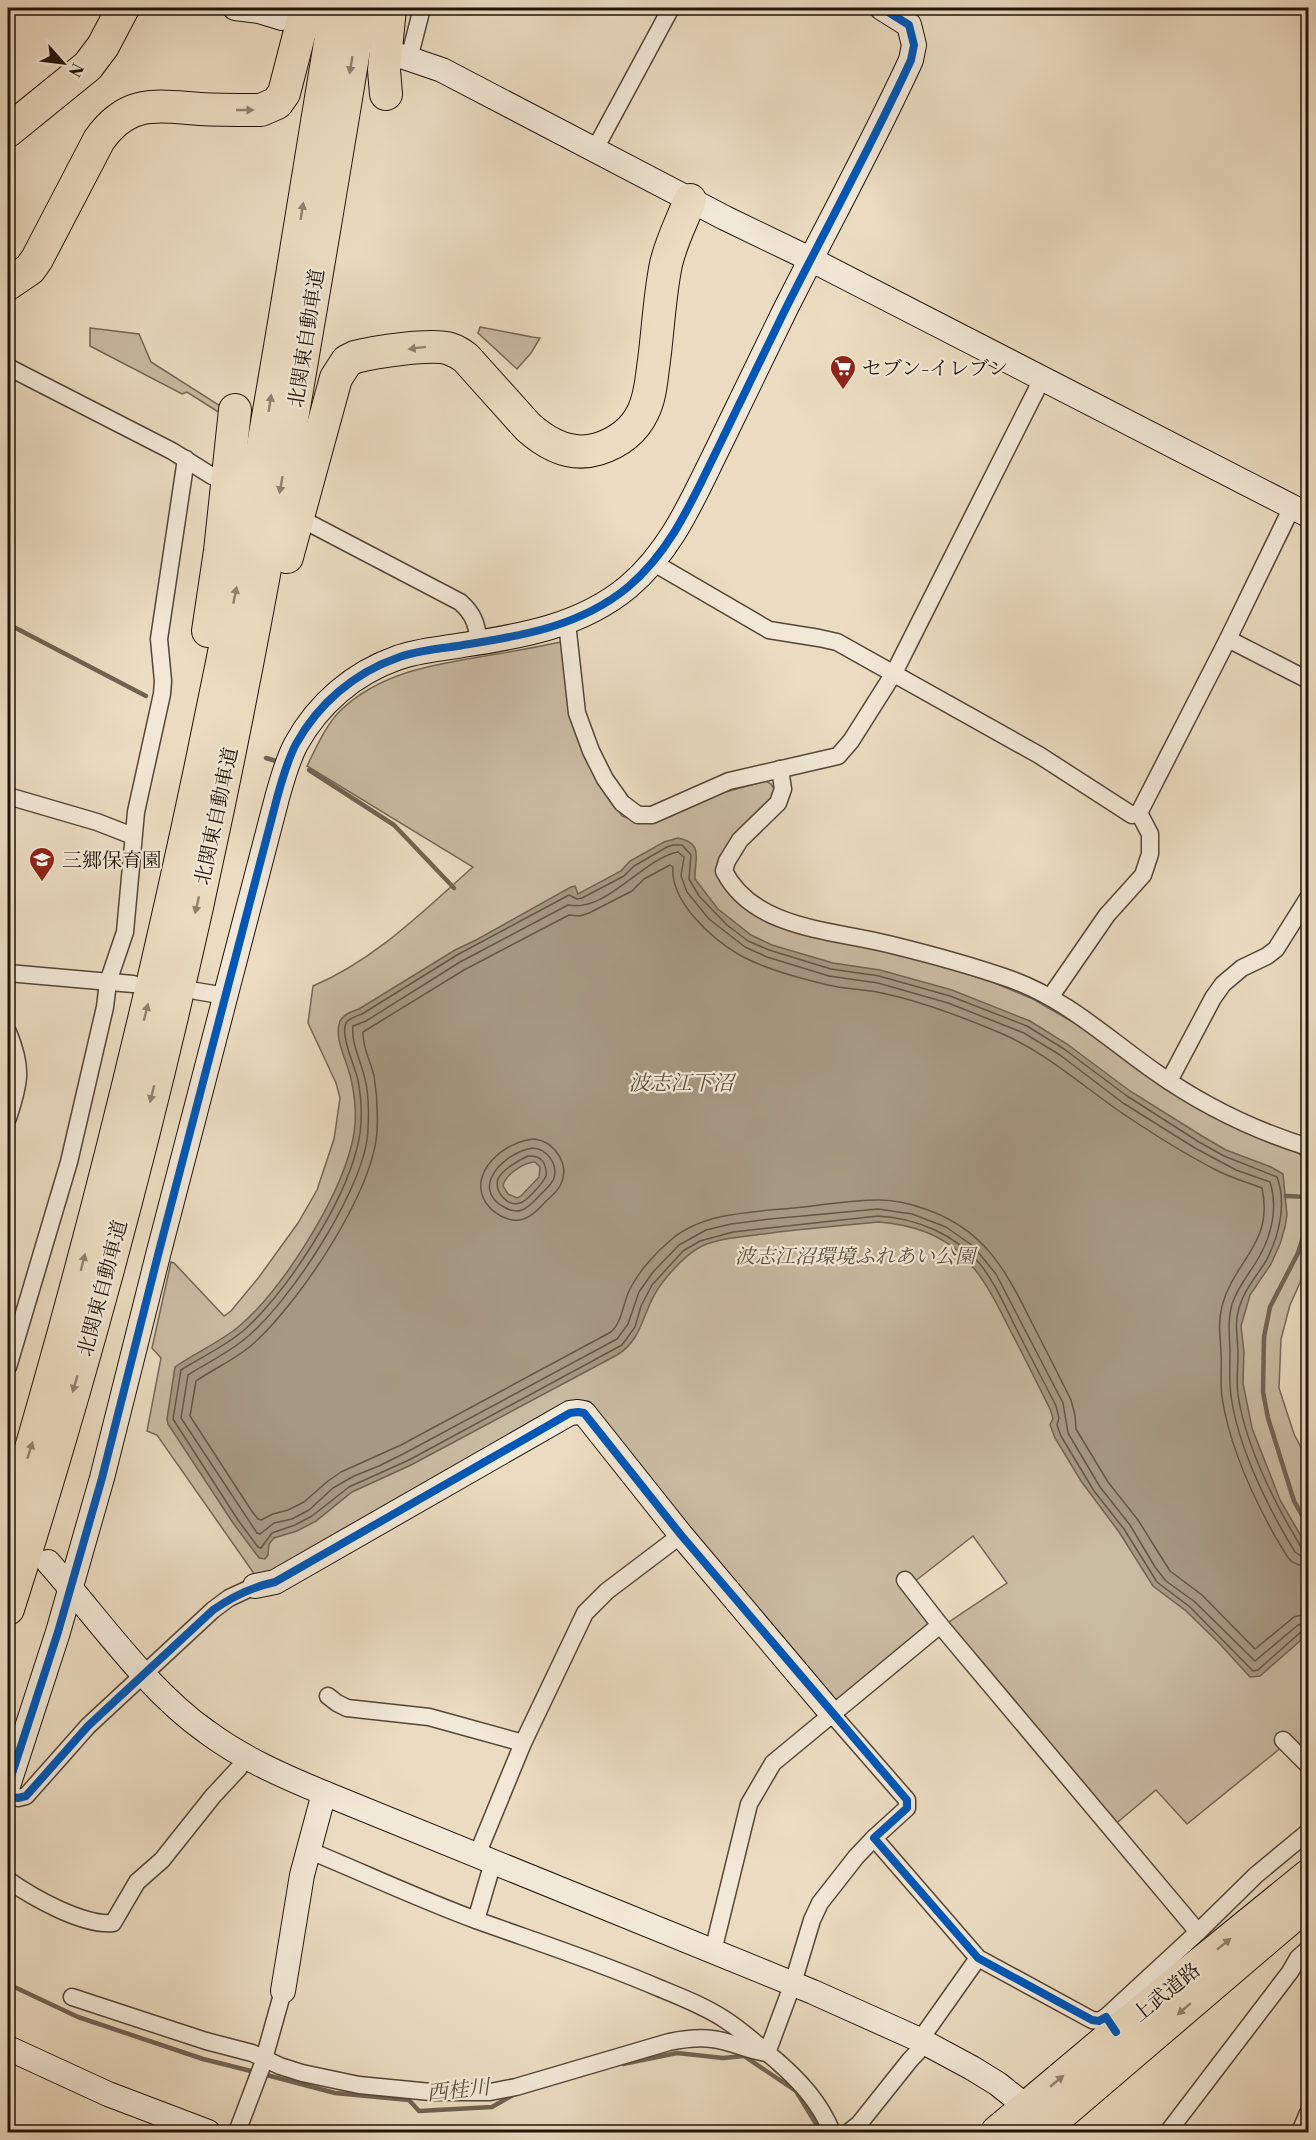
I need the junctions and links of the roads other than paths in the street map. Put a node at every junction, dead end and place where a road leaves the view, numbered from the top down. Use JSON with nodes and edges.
{"nodes":[{"id":1,"x":115,"y":8,"type":"edge"},
{"id":2,"x":123,"y":8,"type":"edge"},
{"id":3,"x":234,"y":8,"type":"edge"},
{"id":4,"x":336,"y":8,"type":"edge"},
{"id":5,"x":361,"y":8,"type":"edge"},
{"id":6,"x":390,"y":8,"type":"edge"},
{"id":7,"x":422,"y":8,"type":"edge"},
{"id":8,"x":671,"y":8,"type":"edge"},
{"id":9,"x":882,"y":8,"type":"edge"},
{"id":10,"x":277,"y":11,"type":"edge"},
{"id":11,"x":405,"y":58,"type":"joint"},
{"id":12,"x":386,"y":94,"type":"dead end"},
{"id":13,"x":8,"y":117,"type":"edge"},
{"id":14,"x":189,"y":121,"type":"dead end"},
{"id":15,"x":8,"y":131,"type":"edge"},
{"id":16,"x":595,"y":149,"type":"junction"},
{"id":17,"x":690,"y":200,"type":"junction"},
{"id":18,"x":810,"y":259,"type":"junction"},
{"id":19,"x":8,"y":284,"type":"edge"},
{"id":20,"x":8,"y":295,"type":"edge"},
{"id":21,"x":465,"y":342,"type":"dead end"},
{"id":22,"x":8,"y":367,"type":"edge"},
{"id":23,"x":1043,"y":377,"type":"junction"},
{"id":24,"x":235,"y":410,"type":"dead end"},
{"id":25,"x":186,"y":459,"type":"junction"},
{"id":26,"x":212,"y":476,"type":"dead end"},
{"id":27,"x":1300,"y":511,"type":"edge"},
{"id":28,"x":311,"y":524,"type":"dead end"},
{"id":29,"x":654,"y":563,"type":"junction"},
{"id":30,"x":567,"y":623,"type":"junction"},
{"id":31,"x":1228,"y":639,"type":"junction"},
{"id":32,"x":479,"y":643,"type":"junction"},
{"id":33,"x":894,"y":673,"type":"junction"},
{"id":34,"x":1308,"y":680,"type":"edge"},
{"id":35,"x":780,"y":769,"type":"junction"},
{"id":36,"x":8,"y":796,"type":"edge"},
{"id":37,"x":219,"y":806,"type":"junction"},
{"id":38,"x":1139,"y":813,"type":"junction"},
{"id":39,"x":133,"y":836,"type":"junction"},
{"id":40,"x":1308,"y":898,"type":"edge"},
{"id":41,"x":158,"y":961,"type":"junction"},
{"id":42,"x":8,"y":973,"type":"edge"},
{"id":43,"x":108,"y":981,"type":"junction"},
{"id":44,"x":133,"y":984,"type":"dead end"},
{"id":45,"x":196,"y":992,"type":"dead end"},
{"id":46,"x":226,"y":996,"type":"junction"},
{"id":47,"x":1051,"y":996,"type":"junction"},
{"id":48,"x":8,"y":1032,"type":"edge"},
{"id":49,"x":1169,"y":1081,"type":"junction"},
{"id":50,"x":8,"y":1118,"type":"edge"},
{"id":51,"x":1308,"y":1147,"type":"edge"},
{"id":52,"x":8,"y":1367,"type":"edge"},
{"id":53,"x":8,"y":1526,"type":"edge"},
{"id":54,"x":681,"y":1534,"type":"junction"},
{"id":55,"x":48,"y":1563,"type":"dead end"},
{"id":56,"x":905,"y":1580,"type":"dead end"},
{"id":57,"x":255,"y":1586,"type":"joint"},
{"id":58,"x":71,"y":1588,"type":"junction"},
{"id":59,"x":8,"y":1610,"type":"edge"},
{"id":60,"x":940,"y":1625,"type":"junction"},
{"id":61,"x":144,"y":1674,"type":"junction"},
{"id":62,"x":328,"y":1696,"type":"dead end"},
{"id":63,"x":832,"y":1714,"type":"junction"},
{"id":64,"x":1283,"y":1740,"type":"dead end"},
{"id":65,"x":523,"y":1743,"type":"junction"},
{"id":66,"x":245,"y":1757,"type":"junction"},
{"id":67,"x":1308,"y":1765,"type":"edge"},
{"id":68,"x":8,"y":1786,"type":"edge"},
{"id":69,"x":324,"y":1793,"type":"junction"},
{"id":70,"x":8,"y":1796,"type":"edge"},
{"id":71,"x":1308,"y":1832,"type":"edge"},
{"id":72,"x":874,"y":1838,"type":"junction"},
{"id":73,"x":308,"y":1850,"type":"junction"},
{"id":74,"x":485,"y":1859,"type":"junction"},
{"id":75,"x":1308,"y":1876,"type":"edge"},
{"id":76,"x":8,"y":1880,"type":"edge"},
{"id":77,"x":1308,"y":1903,"type":"edge"},
{"id":78,"x":476,"y":1920,"type":"junction"},
{"id":79,"x":1198,"y":1932,"type":"junction"},
{"id":80,"x":1308,"y":1949,"type":"edge"},
{"id":81,"x":713,"y":1951,"type":"junction"},
{"id":82,"x":978,"y":1958,"type":"junction"},
{"id":83,"x":793,"y":1983,"type":"junction"},
{"id":84,"x":283,"y":1991,"type":"joint"},
{"id":85,"x":72,"y":1997,"type":"dead end"},
{"id":86,"x":1111,"y":2025,"type":"junction"},
{"id":87,"x":923,"y":2042,"type":"junction"},
{"id":88,"x":8,"y":2048,"type":"edge"},
{"id":89,"x":767,"y":2053,"type":"junction"},
{"id":90,"x":263,"y":2062,"type":"junction"},
{"id":91,"x":1308,"y":2113,"type":"edge"},
{"id":92,"x":1044,"y":2124,"type":"edge"},
{"id":93,"x":858,"y":2130,"type":"edge"},
{"id":94,"x":208,"y":2133,"type":"edge"},
{"id":95,"x":237,"y":2133,"type":"edge"},
{"id":96,"x":832,"y":2133,"type":"edge"},
{"id":97,"x":997,"y":2133,"type":"edge"},
{"id":98,"x":1168,"y":2133,"type":"edge"},
{"id":99,"x":1300,"y":2133,"type":"edge"}],
"edges":[{"from":1,"to":13,"type":"highway"},
{"from":2,"to":15,"type":"highway"},
{"from":3,"to":10,"type":"street"},
{"from":41,"to":4,"type":"highway","name":"北関東自動車道","one_way":true},
{"from":5,"to":37,"type":"highway","name":"北関東自動車道","one_way":true},
{"from":6,"to":12,"type":"highway"},
{"from":7,"to":11,"type":"street"},
{"from":8,"to":16,"type":"street"},
{"from":9,"to":18,"type":"street"},
{"from":19,"to":10,"type":"highway","one_way":true},
{"from":11,"to":16,"type":"street"},
{"from":14,"to":20,"type":"highway"},
{"from":16,"to":17,"type":"street"},
{"from":17,"to":18,"type":"street"},
{"from":17,"to":21,"type":"highway"},
{"from":17,"to":37,"type":"highway","one_way":true},
{"from":18,"to":23,"type":"street"},
{"from":18,"to":29,"type":"street"},
{"from":22,"to":25,"type":"street"},
{"from":23,"to":27,"type":"street"},
{"from":23,"to":33,"type":"street"},
{"from":24,"to":41,"type":"highway"},
{"from":25,"to":26,"type":"street"},
{"from":25,"to":39,"type":"street"},
{"from":27,"to":31,"type":"street"},
{"from":28,"to":32,"type":"street"},
{"from":29,"to":30,"type":"street"},
{"from":29,"to":33,"type":"street"},
{"from":30,"to":32,"type":"street"},
{"from":30,"to":35,"type":"street"},
{"from":31,"to":34,"type":"street"},
{"from":31,"to":38,"type":"street"},
{"from":32,"to":46,"type":"street"},
{"from":33,"to":35,"type":"street"},
{"from":33,"to":38,"type":"street"},
{"from":35,"to":47,"type":"street"},
{"from":36,"to":39,"type":"street"},
{"from":37,"to":59,"type":"highway","name":"北関東自動車道","one_way":true},
{"from":38,"to":47,"type":"street"},
{"from":39,"to":43,"type":"street"},
{"from":40,"to":49,"type":"street"},
{"from":53,"to":41,"type":"highway","name":"北関東自動車道","one_way":true},
{"from":42,"to":43,"type":"street"},
{"from":43,"to":44,"type":"street"},
{"from":43,"to":52,"type":"street"},
{"from":45,"to":46,"type":"street"},
{"from":46,"to":58,"type":"street"},
{"from":47,"to":49,"type":"street"},
{"from":48,"to":50,"type":"street"},
{"from":49,"to":51,"type":"street"},
{"from":54,"to":57,"type":"street"},
{"from":54,"to":63,"type":"street"},
{"from":54,"to":65,"type":"street"},
{"from":55,"to":58,"type":"street"},
{"from":56,"to":60,"type":"street"},
{"from":57,"to":61,"type":"street"},
{"from":58,"to":61,"type":"street"},
{"from":58,"to":68,"type":"street"},
{"from":60,"to":63,"type":"street"},
{"from":60,"to":79,"type":"street"},
{"from":61,"to":66,"type":"street"},
{"from":61,"to":70,"type":"street"},
{"from":62,"to":65,"type":"street"},
{"from":63,"to":72,"type":"street"},
{"from":63,"to":81,"type":"street"},
{"from":64,"to":67,"type":"street"},
{"from":65,"to":74,"type":"street"},
{"from":66,"to":69,"type":"street"},
{"from":66,"to":76,"type":"street"},
{"from":69,"to":73,"type":"street"},
{"from":69,"to":74,"type":"street"},
{"from":71,"to":79,"type":"street"},
{"from":72,"to":82,"type":"street"},
{"from":72,"to":83,"type":"street"},
{"from":73,"to":78,"type":"street"},
{"from":73,"to":84,"type":"street"},
{"from":74,"to":78,"type":"street"},
{"from":74,"to":81,"type":"street"},
{"from":86,"to":75,"type":"highway","name":"上武道路","one_way":true},
{"from":77,"to":92,"type":"highway","name":"上武道路","one_way":true},
{"from":78,"to":89,"type":"street"},
{"from":79,"to":86,"type":"street"},
{"from":80,"to":98,"type":"street"},
{"from":81,"to":83,"type":"street"},
{"from":82,"to":86,"type":"street"},
{"from":82,"to":87,"type":"street"},
{"from":83,"to":87,"type":"street"},
{"from":83,"to":89,"type":"street"},
{"from":84,"to":90,"type":"street"},
{"from":85,"to":90,"type":"street"},
{"from":92,"to":86,"type":"highway","name":"上武道路","one_way":true},
{"from":87,"to":92,"type":"street"},
{"from":87,"to":93,"type":"street"},
{"from":88,"to":94,"type":"street"},
{"from":89,"to":90,"type":"street"},
{"from":89,"to":96,"type":"street"},
{"from":90,"to":95,"type":"street"},
{"from":91,"to":99,"type":"street"},
{"from":92,"to":97,"type":"highway","name":"上武道路"}]}
